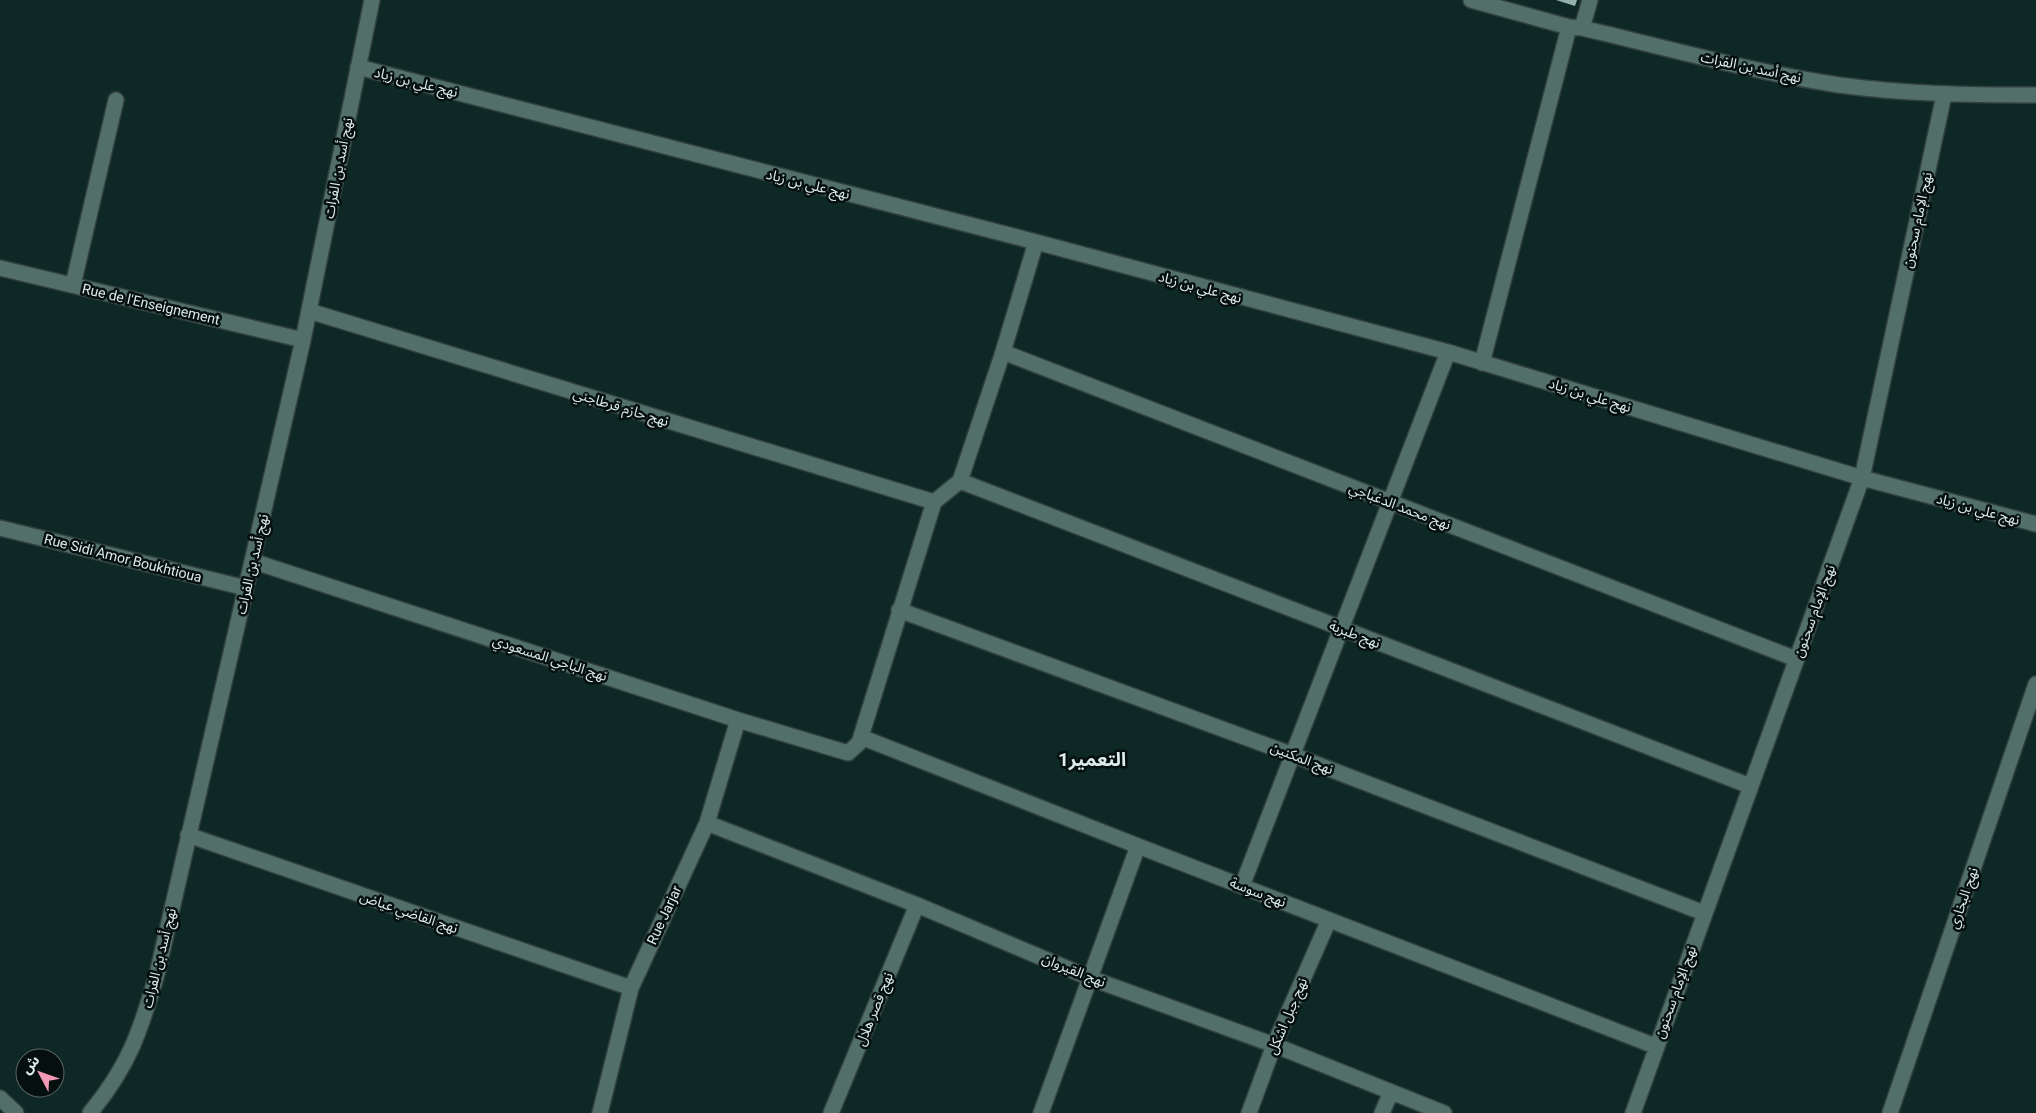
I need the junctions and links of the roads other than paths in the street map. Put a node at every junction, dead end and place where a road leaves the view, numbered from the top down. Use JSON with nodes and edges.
{"nodes":[{"id":1,"x":372,"y":0,"type":"edge"},
{"id":2,"x":1471,"y":0,"type":"edge"},
{"id":3,"x":1590,"y":0,"type":"edge"},
{"id":4,"x":1576,"y":28,"type":"junction"},
{"id":5,"x":358,"y":67,"type":"junction"},
{"id":6,"x":1944,"y":95,"type":"junction"},
{"id":7,"x":2036,"y":96,"type":"edge"},
{"id":8,"x":116,"y":100,"type":"dead end"},
{"id":9,"x":1036,"y":242,"type":"junction"},
{"id":10,"x":0,"y":268,"type":"edge"},
{"id":11,"x":73,"y":285,"type":"junction"},
{"id":12,"x":309,"y":311,"type":"junction"},
{"id":13,"x":303,"y":340,"type":"junction"},
{"id":14,"x":1003,"y":352,"type":"junction"},
{"id":15,"x":1448,"y":352,"type":"junction"},
{"id":16,"x":1482,"y":363,"type":"junction"},
{"id":17,"x":1862,"y":478,"type":"junction"},
{"id":18,"x":960,"y":481,"type":"junction"},
{"id":19,"x":934,"y":502,"type":"junction"},
{"id":20,"x":1390,"y":502,"type":"junction"},
{"id":21,"x":2036,"y":524,"type":"edge"},
{"id":22,"x":0,"y":528,"type":"edge"},
{"id":23,"x":252,"y":561,"type":"junction"},
{"id":24,"x":246,"y":588,"type":"junction"},
{"id":25,"x":899,"y":610,"type":"junction"},
{"id":26,"x":1341,"y":629,"type":"junction"},
{"id":27,"x":1796,"y":659,"type":"junction"},
{"id":28,"x":2036,"y":684,"type":"edge"},
{"id":29,"x":738,"y":720,"type":"junction"},
{"id":30,"x":861,"y":737,"type":"junction"},
{"id":31,"x":1293,"y":754,"type":"junction"},
{"id":32,"x":1750,"y":786,"type":"junction"},
{"id":33,"x":707,"y":823,"type":"junction"},
{"id":34,"x":188,"y":835,"type":"junction"},
{"id":35,"x":1138,"y":846,"type":"junction"},
{"id":36,"x":1242,"y":886,"type":"junction"},
{"id":37,"x":917,"y":905,"type":"junction"},
{"id":38,"x":1704,"y":913,"type":"junction"},
{"id":39,"x":1329,"y":920,"type":"junction"},
{"id":40,"x":1090,"y":978,"type":"junction"},
{"id":41,"x":630,"y":988,"type":"junction"},
{"id":42,"x":1274,"y":1045,"type":"junction"},
{"id":43,"x":1655,"y":1046,"type":"junction"},
{"id":44,"x":1390,"y":1092,"type":"junction"},
{"id":45,"x":0,"y":1098,"type":"edge"},
{"id":46,"x":16,"y":1113,"type":"edge"},
{"id":47,"x":90,"y":1113,"type":"edge"},
{"id":48,"x":600,"y":1113,"type":"edge"},
{"id":49,"x":831,"y":1113,"type":"edge"},
{"id":50,"x":1041,"y":1113,"type":"edge"},
{"id":51,"x":1249,"y":1113,"type":"edge"},
{"id":52,"x":1382,"y":1113,"type":"edge"},
{"id":53,"x":1444,"y":1113,"type":"edge"},
{"id":54,"x":1632,"y":1113,"type":"edge"},
{"id":55,"x":1890,"y":1113,"type":"edge"}],
"edges":[{"from":1,"to":5,"type":"street","name":"نهج أسد بن الفرات"},
{"from":2,"to":4,"type":"street","name":"نهج أسد بن الفرات"},
{"from":3,"to":4,"type":"street"},
{"from":4,"to":6,"type":"street","name":"نهج أسد بن الفرات"},
{"from":4,"to":16,"type":"street"},
{"from":5,"to":9,"type":"street","name":"نهج علي بن زياد"},
{"from":5,"to":12,"type":"street","name":"نهج أسد بن الفرات"},
{"from":6,"to":7,"type":"street","name":"نهج أسد بن الفرات"},
{"from":6,"to":17,"type":"street","name":"نهج الإمام سحنون"},
{"from":8,"to":11,"type":"street"},
{"from":9,"to":14,"type":"street"},
{"from":9,"to":15,"type":"street","name":"نهج علي بن زياد"},
{"from":10,"to":11,"type":"street","name":"Rue de l'Enseignement"},
{"from":11,"to":13,"type":"street","name":"Rue de l'Enseignement"},
{"from":12,"to":13,"type":"street","name":"نهج أسد بن الفرات"},
{"from":12,"to":19,"type":"street","name":"نهج حازم قرطاجني"},
{"from":13,"to":23,"type":"street","name":"نهج أسد بن الفرات"},
{"from":14,"to":18,"type":"street"},
{"from":14,"to":20,"type":"street","name":"نهج محمد الدغباجي"},
{"from":15,"to":16,"type":"street","name":"نهج علي بن زياد"},
{"from":15,"to":20,"type":"street"},
{"from":16,"to":17,"type":"street","name":"نهج علي بن زياد"},
{"from":17,"to":21,"type":"street","name":"نهج علي بن زياد"},
{"from":17,"to":27,"type":"street","name":"نهج الإمام سحنون"},
{"from":18,"to":19,"type":"street"},
{"from":18,"to":26,"type":"street","name":"نهج طبربة"},
{"from":19,"to":25,"type":"street"},
{"from":20,"to":26,"type":"street"},
{"from":20,"to":27,"type":"street","name":"نهج محمد الدغباجي"},
{"from":22,"to":24,"type":"street","name":"Rue Sidi Amor Boukhtioua"},
{"from":23,"to":24,"type":"street","name":"نهج أسد بن الفرات"},
{"from":23,"to":29,"type":"street","name":"نهج الباجي المسعودي"},
{"from":24,"to":34,"type":"street","name":"نهج أسد بن الفرات"},
{"from":25,"to":30,"type":"street"},
{"from":25,"to":31,"type":"street","name":"نهج المكنين"},
{"from":26,"to":31,"type":"street"},
{"from":26,"to":32,"type":"street","name":"نهج طبربة"},
{"from":27,"to":32,"type":"street","name":"نهج الإمام سحنون"},
{"from":28,"to":55,"type":"street","name":"نهج البخاري"},
{"from":29,"to":30,"type":"street","name":"نهج الباجي المسعودي"},
{"from":29,"to":33,"type":"street","name":"Rue Jarjar"},
{"from":30,"to":35,"type":"street","name":"نهج سوسة"},
{"from":31,"to":36,"type":"street"},
{"from":31,"to":38,"type":"street","name":"نهج المكنين"},
{"from":32,"to":38,"type":"street","name":"نهج الإمام سحنون"},
{"from":33,"to":37,"type":"street","name":"نهج القيروان"},
{"from":33,"to":41,"type":"street","name":"Rue Jarjar"},
{"from":34,"to":41,"type":"street","name":"نهج القاضي عياض"},
{"from":34,"to":47,"type":"street","name":"نهج أسد بن الفرات"},
{"from":35,"to":36,"type":"street","name":"نهج سوسة"},
{"from":35,"to":40,"type":"street"},
{"from":36,"to":39,"type":"street","name":"نهج سوسة"},
{"from":37,"to":40,"type":"street","name":"نهج القيروان"},
{"from":37,"to":49,"type":"street","name":"نهج قصر هلال"},
{"from":38,"to":43,"type":"street","name":"نهج الإمام سحنون"},
{"from":39,"to":42,"type":"street","name":"نهج جبل اشكل"},
{"from":39,"to":43,"type":"street","name":"نهج سوسة"},
{"from":40,"to":42,"type":"street","name":"نهج القيروان"},
{"from":40,"to":50,"type":"street"},
{"from":41,"to":48,"type":"street","name":"Rue Jarjar"},
{"from":42,"to":44,"type":"street","name":"نهج القيروان"},
{"from":42,"to":51,"type":"street","name":"نهج جبل اشكل"},
{"from":43,"to":54,"type":"street","name":"نهج الإمام سحنون"},
{"from":44,"to":52,"type":"street"},
{"from":44,"to":53,"type":"street","name":"نهج القيروان"},
{"from":45,"to":46,"type":"street"}]}
